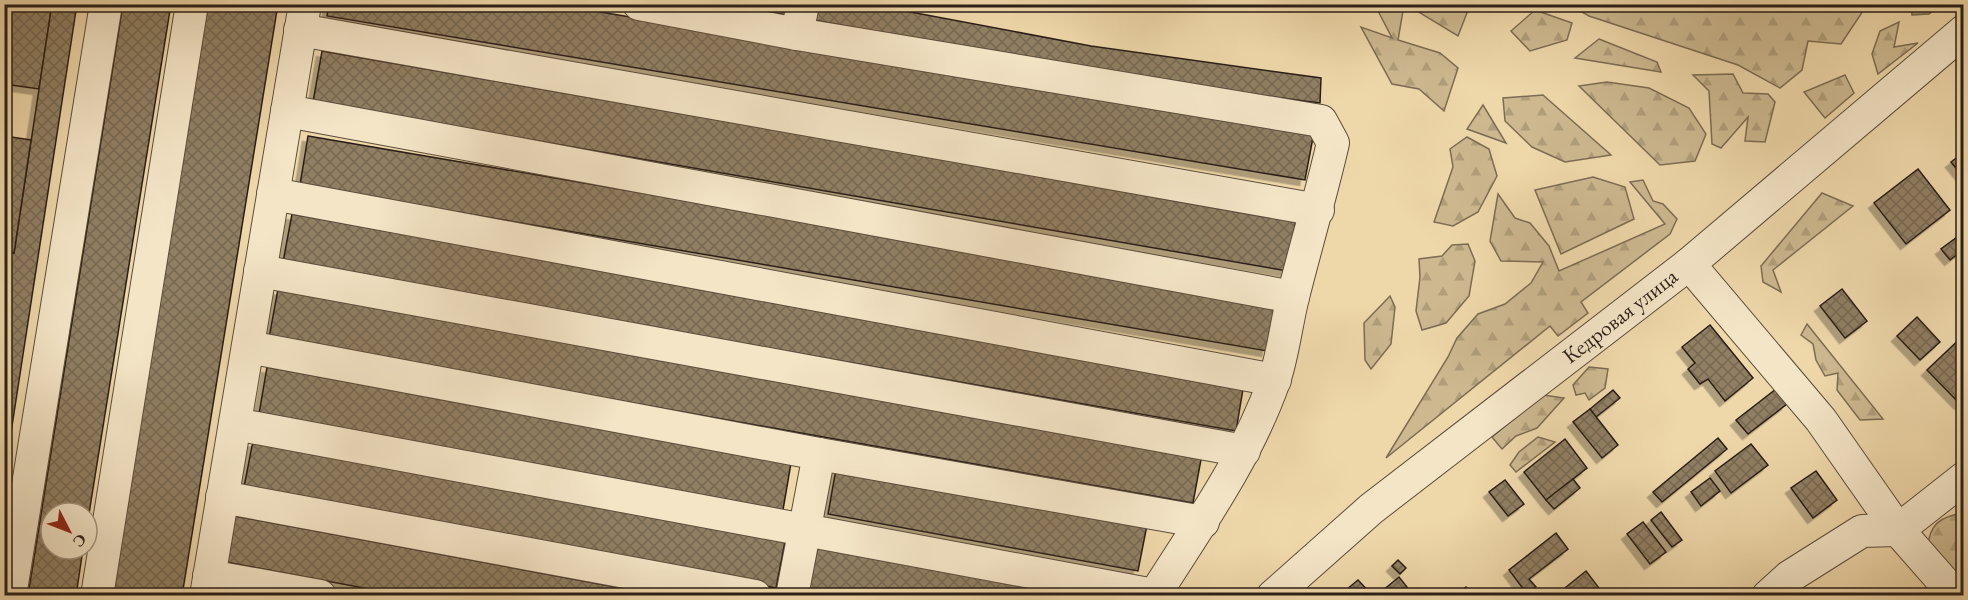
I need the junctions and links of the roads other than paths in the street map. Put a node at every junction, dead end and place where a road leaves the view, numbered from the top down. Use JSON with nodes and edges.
{"nodes":[{"id":1,"x":106,"y":4,"type":"edge"},
{"id":2,"x":192,"y":4,"type":"edge"},
{"id":3,"x":639,"y":4,"type":"edge"},
{"id":4,"x":302,"y":17,"type":"edge"},
{"id":5,"x":800,"y":19,"type":"edge"},
{"id":6,"x":1964,"y":31,"type":"edge"},
{"id":7,"x":287,"y":111,"type":"junction"},
{"id":8,"x":273,"y":194,"type":"junction"},
{"id":9,"x":1318,"y":210,"type":"junction"},
{"id":10,"x":1689,"y":264,"type":"junction"},
{"id":11,"x":260,"y":271,"type":"junction"},
{"id":12,"x":1293,"y":297,"type":"junction"},
{"id":13,"x":248,"y":347,"type":"junction"},
{"id":14,"x":1275,"y":380,"type":"junction"},
{"id":15,"x":235,"y":424,"type":"junction"},
{"id":16,"x":1244,"y":450,"type":"junction"},
{"id":17,"x":819,"y":454,"type":"junction"},
{"id":18,"x":1964,"y":478,"type":"edge"},
{"id":19,"x":222,"y":497,"type":"junction"},
{"id":20,"x":1203,"y":522,"type":"junction"},
{"id":21,"x":804,"y":529,"type":"junction"},
{"id":22,"x":1898,"y":530,"type":"junction"},
{"id":23,"x":207,"y":586,"type":"edge"},
{"id":24,"x":1154,"y":595,"type":"edge"},
{"id":25,"x":10,"y":596,"type":"edge"},
{"id":26,"x":97,"y":596,"type":"edge"},
{"id":27,"x":320,"y":596,"type":"edge"},
{"id":28,"x":755,"y":596,"type":"edge"},
{"id":29,"x":792,"y":596,"type":"edge"},
{"id":30,"x":1273,"y":596,"type":"edge"},
{"id":31,"x":1768,"y":596,"type":"edge"},
{"id":32,"x":1956,"y":596,"type":"edge"}],
"edges":[{"from":1,"to":25,"type":"street"},
{"from":2,"to":26,"type":"street"},
{"from":3,"to":5,"type":"street"},
{"from":4,"to":7,"type":"street"},
{"from":4,"to":9,"type":"street"},
{"from":5,"to":9,"type":"street"},
{"from":6,"to":10,"type":"street","name":"Кедровая улица"},
{"from":7,"to":8,"type":"street"},
{"from":7,"to":12,"type":"street"},
{"from":8,"to":11,"type":"street"},
{"from":8,"to":14,"type":"street"},
{"from":9,"to":12,"type":"street"},
{"from":10,"to":22,"type":"street"},
{"from":10,"to":30,"type":"street","name":"Кедровая улица"},
{"from":11,"to":13,"type":"street"},
{"from":11,"to":16,"type":"street"},
{"from":12,"to":14,"type":"street"},
{"from":13,"to":15,"type":"street"},
{"from":13,"to":17,"type":"street"},
{"from":14,"to":16,"type":"street"},
{"from":15,"to":19,"type":"street"},
{"from":15,"to":21,"type":"street"},
{"from":16,"to":20,"type":"street"},
{"from":17,"to":20,"type":"street"},
{"from":17,"to":21,"type":"street"},
{"from":18,"to":22,"type":"street"},
{"from":19,"to":23,"type":"street"},
{"from":19,"to":28,"type":"street"},
{"from":20,"to":24,"type":"street"},
{"from":21,"to":24,"type":"street"},
{"from":21,"to":29,"type":"street"},
{"from":22,"to":31,"type":"street"},
{"from":22,"to":32,"type":"street"},
{"from":23,"to":27,"type":"street"}]}
